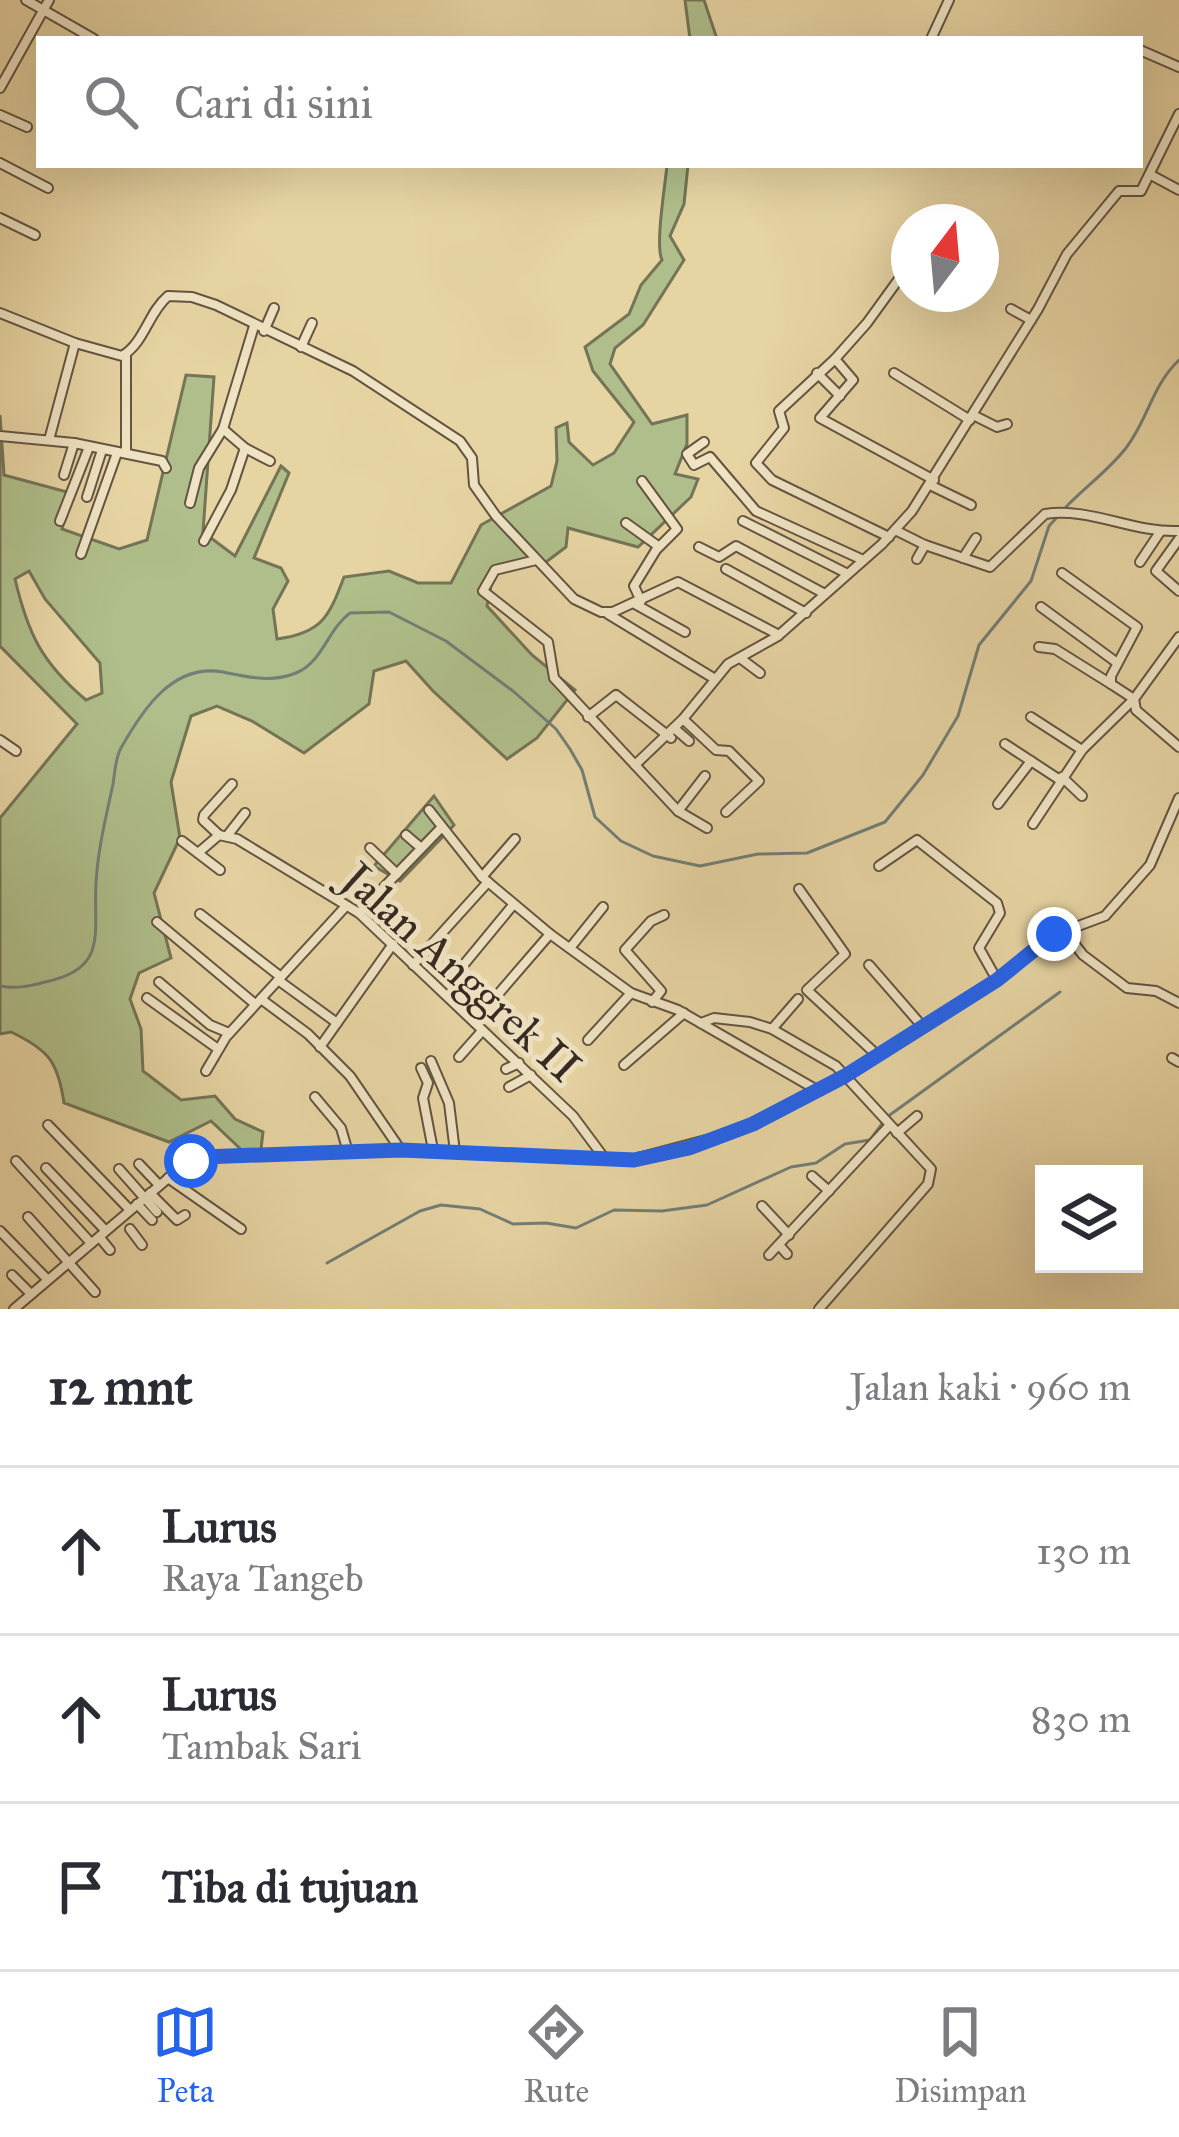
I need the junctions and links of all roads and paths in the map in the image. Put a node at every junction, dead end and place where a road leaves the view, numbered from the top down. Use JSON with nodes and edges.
{"nodes":[{"id":1,"x":26,"y":0,"type":"edge"},
{"id":2,"x":49,"y":0,"type":"edge"},
{"id":3,"x":949,"y":0,"type":"edge"},
{"id":4,"x":43,"y":12,"type":"junction"},
{"id":5,"x":88,"y":36,"type":"edge"},
{"id":6,"x":933,"y":36,"type":"edge"},
{"id":7,"x":1143,"y":51,"type":"edge"},
{"id":8,"x":1179,"y":67,"type":"edge"},
{"id":9,"x":4,"y":71,"type":"edge"},
{"id":10,"x":0,"y":88,"type":"edge"},
{"id":11,"x":1179,"y":114,"type":"edge"},
{"id":12,"x":0,"y":115,"type":"edge"},
{"id":13,"x":28,"y":127,"type":"dead end"},
{"id":14,"x":0,"y":163,"type":"edge"},
{"id":15,"x":1151,"y":175,"type":"junction"},
{"id":16,"x":47,"y":188,"type":"dead end"},
{"id":17,"x":1179,"y":190,"type":"edge"},
{"id":18,"x":0,"y":218,"type":"edge"},
{"id":19,"x":34,"y":235,"type":"dead end"},
{"id":20,"x":891,"y":290,"type":"edge"},
{"id":21,"x":274,"y":308,"type":"dead end"},
{"id":22,"x":1012,"y":310,"type":"dead end"},
{"id":23,"x":0,"y":313,"type":"edge"},
{"id":24,"x":1031,"y":320,"type":"junction"},
{"id":25,"x":313,"y":323,"type":"dead end"},
{"id":26,"x":260,"y":329,"type":"junction"},
{"id":27,"x":75,"y":343,"type":"junction"},
{"id":28,"x":301,"y":347,"type":"junction"},
{"id":29,"x":125,"y":355,"type":"junction"},
{"id":30,"x":836,"y":358,"type":"junction"},
{"id":31,"x":818,"y":373,"type":"junction"},
{"id":32,"x":894,"y":373,"type":"dead end"},
{"id":33,"x":840,"y":396,"type":"junction"},
{"id":34,"x":972,"y":417,"type":"junction"},
{"id":35,"x":1006,"y":424,"type":"dead end"},
{"id":36,"x":223,"y":429,"type":"junction"},
{"id":37,"x":0,"y":436,"type":"edge"},
{"id":38,"x":49,"y":440,"type":"junction"},
{"id":39,"x":704,"y":442,"type":"dead end"},
{"id":40,"x":74,"y":443,"type":"junction"},
{"id":41,"x":88,"y":446,"type":"junction"},
{"id":42,"x":245,"y":448,"type":"junction"},
{"id":43,"x":102,"y":449,"type":"junction"},
{"id":44,"x":122,"y":453,"type":"junction"},
{"id":45,"x":270,"y":461,"type":"dead end"},
{"id":46,"x":166,"y":468,"type":"dead end"},
{"id":47,"x":64,"y":475,"type":"dead end"},
{"id":48,"x":642,"y":481,"type":"dead end"},
{"id":49,"x":932,"y":483,"type":"junction"},
{"id":50,"x":87,"y":497,"type":"dead end"},
{"id":51,"x":190,"y":503,"type":"dead end"},
{"id":52,"x":971,"y":506,"type":"dead end"},
{"id":53,"x":60,"y":521,"type":"dead end"},
{"id":54,"x":743,"y":521,"type":"dead end"},
{"id":55,"x":626,"y":523,"type":"dead end"},
{"id":56,"x":1160,"y":532,"type":"junction"},
{"id":57,"x":892,"y":533,"type":"junction"},
{"id":58,"x":1179,"y":535,"type":"edge"},
{"id":59,"x":976,"y":538,"type":"dead end"},
{"id":60,"x":204,"y":541,"type":"dead end"},
{"id":61,"x":925,"y":545,"type":"junction"},
{"id":62,"x":658,"y":546,"type":"junction"},
{"id":63,"x":699,"y":547,"type":"dead end"},
{"id":64,"x":81,"y":554,"type":"dead end"},
{"id":65,"x":963,"y":558,"type":"junction"},
{"id":66,"x":536,"y":560,"type":"junction"},
{"id":67,"x":863,"y":560,"type":"junction"},
{"id":68,"x":917,"y":560,"type":"dead end"},
{"id":69,"x":1140,"y":562,"type":"dead end"},
{"id":70,"x":726,"y":569,"type":"dead end"},
{"id":71,"x":1062,"y":572,"type":"dead end"},
{"id":72,"x":846,"y":573,"type":"junction"},
{"id":73,"x":1179,"y":591,"type":"edge"},
{"id":74,"x":825,"y":594,"type":"junction"},
{"id":75,"x":638,"y":603,"type":"junction"},
{"id":76,"x":1041,"y":607,"type":"dead end"},
{"id":77,"x":604,"y":612,"type":"junction"},
{"id":78,"x":806,"y":613,"type":"junction"},
{"id":79,"x":686,"y":632,"type":"dead end"},
{"id":80,"x":779,"y":635,"type":"junction"},
{"id":81,"x":1179,"y":637,"type":"edge"},
{"id":82,"x":1039,"y":646,"type":"dead end"},
{"id":83,"x":739,"y":658,"type":"junction"},
{"id":84,"x":1116,"y":662,"type":"junction"},
{"id":85,"x":760,"y":673,"type":"dead end"},
{"id":86,"x":715,"y":679,"type":"junction"},
{"id":87,"x":1111,"y":684,"type":"junction"},
{"id":88,"x":683,"y":694,"type":"dead end"},
{"id":89,"x":1134,"y":699,"type":"junction"},
{"id":90,"x":697,"y":703,"type":"junction"},
{"id":91,"x":588,"y":717,"type":"junction"},
{"id":92,"x":1031,"y":717,"type":"dead end"},
{"id":93,"x":682,"y":719,"type":"junction"},
{"id":94,"x":670,"y":733,"type":"junction"},
{"id":95,"x":0,"y":740,"type":"edge"},
{"id":96,"x":689,"y":741,"type":"dead end"},
{"id":97,"x":1005,"y":744,"type":"dead end"},
{"id":98,"x":1179,"y":746,"type":"edge"},
{"id":99,"x":1082,"y":750,"type":"junction"},
{"id":100,"x":16,"y":751,"type":"dead end"},
{"id":101,"x":1031,"y":761,"type":"junction"},
{"id":102,"x":635,"y":765,"type":"junction"},
{"id":103,"x":705,"y":776,"type":"dead end"},
{"id":104,"x":1061,"y":779,"type":"junction"},
{"id":105,"x":232,"y":784,"type":"dead end"},
{"id":106,"x":1082,"y":796,"type":"dead end"},
{"id":107,"x":1179,"y":798,"type":"edge"},
{"id":108,"x":998,"y":804,"type":"dead end"},
{"id":109,"x":429,"y":810,"type":"dead end"},
{"id":110,"x":678,"y":811,"type":"junction"},
{"id":111,"x":726,"y":812,"type":"dead end"},
{"id":112,"x":245,"y":813,"type":"dead end"},
{"id":113,"x":1033,"y":824,"type":"dead end"},
{"id":114,"x":441,"y":828,"type":"junction"},
{"id":115,"x":707,"y":828,"type":"dead end"},
{"id":116,"x":406,"y":835,"type":"dead end"},
{"id":117,"x":223,"y":836,"type":"junction"},
{"id":118,"x":515,"y":838,"type":"dead end"},
{"id":119,"x":182,"y":841,"type":"dead end"},
{"id":120,"x":420,"y":847,"type":"junction"},
{"id":121,"x":370,"y":848,"type":"dead end"},
{"id":122,"x":198,"y":853,"type":"junction"},
{"id":123,"x":879,"y":866,"type":"dead end"},
{"id":124,"x":220,"y":870,"type":"dead end"},
{"id":125,"x":397,"y":874,"type":"junction"},
{"id":126,"x":485,"y":880,"type":"junction"},
{"id":127,"x":799,"y":889,"type":"dead end"},
{"id":128,"x":513,"y":904,"type":"junction"},
{"id":129,"x":346,"y":906,"type":"junction"},
{"id":130,"x":603,"y":907,"type":"dead end"},
{"id":131,"x":200,"y":914,"type":"dead end"},
{"id":132,"x":359,"y":914,"type":"junction"},
{"id":133,"x":664,"y":915,"type":"dead end"},
{"id":134,"x":157,"y":922,"type":"dead end"},
{"id":135,"x":1063,"y":929,"type":"junction"},
{"id":136,"x":550,"y":934,"type":"junction"},
{"id":137,"x":393,"y":944,"type":"junction"},
{"id":138,"x":570,"y":948,"type":"junction"},
{"id":139,"x":413,"y":965,"type":"junction"},
{"id":140,"x":869,"y":965,"type":"dead end"},
{"id":141,"x":461,"y":968,"type":"dead end"},
{"id":142,"x":279,"y":979,"type":"junction"},
{"id":143,"x":997,"y":980,"type":"junction"},
{"id":144,"x":159,"y":982,"type":"dead end"},
{"id":145,"x":631,"y":993,"type":"junction"},
{"id":146,"x":147,"y":998,"type":"dead end"},
{"id":147,"x":798,"y":999,"type":"dead end"},
{"id":148,"x":257,"y":1002,"type":"junction"},
{"id":149,"x":650,"y":1003,"type":"junction"},
{"id":150,"x":1179,"y":1004,"type":"edge"},
{"id":151,"x":684,"y":1013,"type":"junction"},
{"id":152,"x":338,"y":1023,"type":"junction"},
{"id":153,"x":701,"y":1023,"type":"junction"},
{"id":154,"x":478,"y":1026,"type":"junction"},
{"id":155,"x":923,"y":1027,"type":"junction"},
{"id":156,"x":772,"y":1028,"type":"junction"},
{"id":157,"x":229,"y":1034,"type":"junction"},
{"id":158,"x":588,"y":1040,"type":"dead end"},
{"id":159,"x":319,"y":1048,"type":"junction"},
{"id":160,"x":218,"y":1049,"type":"junction"},
{"id":161,"x":878,"y":1056,"type":"junction"},
{"id":162,"x":460,"y":1057,"type":"dead end"},
{"id":163,"x":431,"y":1060,"type":"dead end"},
{"id":164,"x":519,"y":1063,"type":"junction"},
{"id":165,"x":624,"y":1065,"type":"dead end"},
{"id":166,"x":421,"y":1068,"type":"dead end"},
{"id":167,"x":506,"y":1069,"type":"dead end"},
{"id":168,"x":206,"y":1071,"type":"dead end"},
{"id":169,"x":531,"y":1075,"type":"junction"},
{"id":170,"x":845,"y":1076,"type":"junction"},
{"id":171,"x":508,"y":1087,"type":"dead end"},
{"id":172,"x":818,"y":1090,"type":"junction"},
{"id":173,"x":315,"y":1096,"type":"dead end"},
{"id":174,"x":917,"y":1116,"type":"dead end"},
{"id":175,"x":48,"y":1125,"type":"dead end"},
{"id":176,"x":889,"y":1125,"type":"junction"},
{"id":177,"x":401,"y":1150,"type":"junction"},
{"id":178,"x":433,"y":1150,"type":"junction"},
{"id":179,"x":348,"y":1152,"type":"junction"},
{"id":180,"x":455,"y":1152,"type":"junction"},
{"id":181,"x":605,"y":1160,"type":"junction"},
{"id":182,"x":16,"y":1161,"type":"dead end"},
{"id":183,"x":139,"y":1164,"type":"dead end"},
{"id":184,"x":46,"y":1168,"type":"dead end"},
{"id":185,"x":119,"y":1169,"type":"dead end"},
{"id":186,"x":812,"y":1175,"type":"dead end"},
{"id":187,"x":164,"y":1181,"type":"junction"},
{"id":188,"x":829,"y":1191,"type":"junction"},
{"id":189,"x":140,"y":1201,"type":"junction"},
{"id":190,"x":762,"y":1206,"type":"dead end"},
{"id":191,"x":185,"y":1215,"type":"dead end"},
{"id":192,"x":155,"y":1216,"type":"dead end"},
{"id":193,"x":28,"y":1217,"type":"dead end"},
{"id":194,"x":130,"y":1229,"type":"dead end"},
{"id":195,"x":241,"y":1229,"type":"dead end"},
{"id":196,"x":0,"y":1231,"type":"edge"},
{"id":197,"x":103,"y":1234,"type":"junction"},
{"id":198,"x":789,"y":1234,"type":"junction"},
{"id":199,"x":90,"y":1242,"type":"junction"},
{"id":200,"x":142,"y":1245,"type":"dead end"},
{"id":201,"x":779,"y":1245,"type":"junction"},
{"id":202,"x":110,"y":1250,"type":"dead end"},
{"id":203,"x":787,"y":1254,"type":"dead end"},
{"id":204,"x":769,"y":1255,"type":"dead end"},
{"id":205,"x":68,"y":1262,"type":"junction"},
{"id":206,"x":12,"y":1275,"type":"dead end"},
{"id":207,"x":47,"y":1279,"type":"junction"},
{"id":208,"x":95,"y":1292,"type":"dead end"},
{"id":209,"x":31,"y":1294,"type":"junction"},
{"id":210,"x":14,"y":1309,"type":"edge"},
{"id":211,"x":819,"y":1309,"type":"edge"}],
"edges":[{"from":1,"to":4,"type":"street"},
{"from":2,"to":4,"type":"street"},
{"from":3,"to":6,"type":"street"},
{"from":4,"to":5,"type":"street"},
{"from":4,"to":9,"type":"street"},
{"from":7,"to":8,"type":"street"},
{"from":9,"to":10,"type":"street"},
{"from":11,"to":15,"type":"street"},
{"from":12,"to":13,"type":"street"},
{"from":14,"to":16,"type":"street"},
{"from":15,"to":17,"type":"street"},
{"from":15,"to":24,"type":"street"},
{"from":18,"to":19,"type":"street"},
{"from":20,"to":30,"type":"street"},
{"from":21,"to":26,"type":"street"},
{"from":22,"to":24,"type":"street"},
{"from":23,"to":27,"type":"street"},
{"from":24,"to":34,"type":"street"},
{"from":25,"to":28,"type":"street"},
{"from":26,"to":28,"type":"street"},
{"from":26,"to":29,"type":"street"},
{"from":26,"to":36,"type":"street"},
{"from":27,"to":29,"type":"street"},
{"from":27,"to":38,"type":"street"},
{"from":28,"to":66,"type":"street"},
{"from":29,"to":44,"type":"street"},
{"from":30,"to":31,"type":"street"},
{"from":30,"to":33,"type":"street"},
{"from":31,"to":33,"type":"street"},
{"from":31,"to":57,"type":"street"},
{"from":32,"to":34,"type":"street"},
{"from":33,"to":49,"type":"street"},
{"from":34,"to":35,"type":"street"},
{"from":34,"to":49,"type":"street"},
{"from":36,"to":42,"type":"street"},
{"from":36,"to":51,"type":"street"},
{"from":37,"to":38,"type":"street"},
{"from":38,"to":40,"type":"street"},
{"from":39,"to":67,"type":"street"},
{"from":40,"to":41,"type":"street"},
{"from":40,"to":47,"type":"street"},
{"from":41,"to":43,"type":"street"},
{"from":41,"to":53,"type":"street"},
{"from":42,"to":45,"type":"street"},
{"from":42,"to":60,"type":"street"},
{"from":43,"to":44,"type":"street"},
{"from":43,"to":50,"type":"street"},
{"from":44,"to":46,"type":"street"},
{"from":44,"to":64,"type":"street"},
{"from":48,"to":62,"type":"street"},
{"from":49,"to":52,"type":"street"},
{"from":49,"to":57,"type":"street"},
{"from":54,"to":72,"type":"street"},
{"from":55,"to":62,"type":"street"},
{"from":56,"to":58,"type":"street"},
{"from":56,"to":65,"type":"street"},
{"from":56,"to":69,"type":"street"},
{"from":57,"to":61,"type":"street"},
{"from":57,"to":67,"type":"street"},
{"from":58,"to":73,"type":"street"},
{"from":59,"to":65,"type":"street"},
{"from":61,"to":65,"type":"street"},
{"from":61,"to":68,"type":"street"},
{"from":62,"to":75,"type":"street"},
{"from":63,"to":74,"type":"street"},
{"from":66,"to":77,"type":"street"},
{"from":66,"to":91,"type":"street"},
{"from":67,"to":72,"type":"street"},
{"from":70,"to":78,"type":"street"},
{"from":71,"to":84,"type":"street"},
{"from":72,"to":74,"type":"street"},
{"from":74,"to":78,"type":"street"},
{"from":75,"to":77,"type":"street"},
{"from":75,"to":79,"type":"street"},
{"from":75,"to":80,"type":"street"},
{"from":76,"to":84,"type":"street"},
{"from":77,"to":86,"type":"street"},
{"from":78,"to":80,"type":"street"},
{"from":80,"to":83,"type":"street"},
{"from":81,"to":89,"type":"street"},
{"from":82,"to":87,"type":"street"},
{"from":83,"to":85,"type":"street"},
{"from":83,"to":86,"type":"street"},
{"from":84,"to":87,"type":"street"},
{"from":86,"to":90,"type":"street"},
{"from":87,"to":89,"type":"street"},
{"from":88,"to":90,"type":"street"},
{"from":89,"to":98,"type":"street"},
{"from":89,"to":99,"type":"street"},
{"from":90,"to":93,"type":"street"},
{"from":91,"to":94,"type":"street"},
{"from":91,"to":102,"type":"street"},
{"from":92,"to":99,"type":"street"},
{"from":93,"to":94,"type":"street"},
{"from":93,"to":111,"type":"street"},
{"from":94,"to":96,"type":"street"},
{"from":94,"to":102,"type":"street"},
{"from":95,"to":100,"type":"street"},
{"from":97,"to":101,"type":"street"},
{"from":99,"to":104,"type":"street"},
{"from":101,"to":104,"type":"street"},
{"from":101,"to":108,"type":"street"},
{"from":102,"to":110,"type":"street"},
{"from":103,"to":110,"type":"street"},
{"from":104,"to":106,"type":"street"},
{"from":104,"to":113,"type":"street"},
{"from":105,"to":117,"type":"street"},
{"from":107,"to":135,"type":"street"},
{"from":109,"to":114,"type":"street"},
{"from":110,"to":115,"type":"street"},
{"from":112,"to":117,"type":"street"},
{"from":114,"to":120,"type":"street"},
{"from":114,"to":126,"type":"street"},
{"from":116,"to":120,"type":"street"},
{"from":117,"to":122,"type":"street"},
{"from":117,"to":129,"type":"street","name":"Jalan Anggrek II"},
{"from":118,"to":126,"type":"street"},
{"from":119,"to":122,"type":"street"},
{"from":120,"to":125,"type":"street"},
{"from":121,"to":125,"type":"street"},
{"from":122,"to":124,"type":"street"},
{"from":123,"to":143,"type":"street"},
{"from":125,"to":132,"type":"street"},
{"from":126,"to":128,"type":"street"},
{"from":126,"to":139,"type":"street"},
{"from":127,"to":161,"type":"street"},
{"from":128,"to":136,"type":"street"},
{"from":128,"to":141,"type":"street"},
{"from":129,"to":132,"type":"street","name":"Jalan Anggrek II"},
{"from":129,"to":142,"type":"street"},
{"from":130,"to":138,"type":"street"},
{"from":131,"to":142,"type":"street"},
{"from":132,"to":137,"type":"street","name":"Jalan Anggrek II"},
{"from":133,"to":149,"type":"street"},
{"from":134,"to":148,"type":"street"},
{"from":135,"to":143,"type":"street"},
{"from":135,"to":150,"type":"street"},
{"from":136,"to":138,"type":"street"},
{"from":136,"to":154,"type":"street"},
{"from":137,"to":139,"type":"street","name":"Jalan Anggrek II"},
{"from":137,"to":152,"type":"street"},
{"from":138,"to":145,"type":"street"},
{"from":139,"to":154,"type":"street","name":"Jalan Anggrek II"},
{"from":140,"to":155,"type":"street"},
{"from":142,"to":148,"type":"street"},
{"from":142,"to":152,"type":"street"},
{"from":143,"to":155,"type":"street"},
{"from":144,"to":157,"type":"street"},
{"from":145,"to":149,"type":"street"},
{"from":145,"to":158,"type":"street"},
{"from":146,"to":160,"type":"street"},
{"from":147,"to":156,"type":"street"},
{"from":148,"to":157,"type":"street"},
{"from":148,"to":159,"type":"street"},
{"from":149,"to":151,"type":"street"},
{"from":151,"to":153,"type":"street"},
{"from":151,"to":165,"type":"street"},
{"from":152,"to":159,"type":"street"},
{"from":153,"to":156,"type":"street"},
{"from":153,"to":172,"type":"street"},
{"from":154,"to":162,"type":"street"},
{"from":154,"to":164,"type":"street","name":"Jalan Anggrek II"},
{"from":155,"to":161,"type":"street"},
{"from":156,"to":170,"type":"street"},
{"from":157,"to":160,"type":"street"},
{"from":159,"to":177,"type":"street"},
{"from":160,"to":168,"type":"street"},
{"from":161,"to":170,"type":"street"},
{"from":163,"to":180,"type":"street"},
{"from":164,"to":167,"type":"street"},
{"from":164,"to":169,"type":"street","name":"Jalan Anggrek II"},
{"from":166,"to":178,"type":"street"},
{"from":169,"to":171,"type":"street"},
{"from":169,"to":181,"type":"street","name":"Jalan Anggrek II"},
{"from":170,"to":172,"type":"street"},
{"from":170,"to":176,"type":"street"},
{"from":172,"to":181,"type":"street"},
{"from":173,"to":179,"type":"street"},
{"from":174,"to":176,"type":"street"},
{"from":175,"to":189,"type":"street"},
{"from":176,"to":188,"type":"street"},
{"from":176,"to":211,"type":"street"},
{"from":177,"to":178,"type":"street"},
{"from":177,"to":179,"type":"street"},
{"from":178,"to":180,"type":"street"},
{"from":179,"to":187,"type":"street"},
{"from":180,"to":181,"type":"street"},
{"from":182,"to":199,"type":"street"},
{"from":183,"to":187,"type":"street"},
{"from":184,"to":197,"type":"street"},
{"from":185,"to":189,"type":"street"},
{"from":186,"to":188,"type":"street"},
{"from":187,"to":189,"type":"street"},
{"from":187,"to":195,"type":"street"},
{"from":188,"to":198,"type":"street"},
{"from":189,"to":191,"type":"street"},
{"from":189,"to":192,"type":"street"},
{"from":189,"to":197,"type":"street"},
{"from":190,"to":198,"type":"street"},
{"from":193,"to":205,"type":"street"},
{"from":194,"to":200,"type":"street"},
{"from":196,"to":207,"type":"street"},
{"from":197,"to":199,"type":"street"},
{"from":197,"to":202,"type":"street"},
{"from":198,"to":201,"type":"street"},
{"from":199,"to":205,"type":"street"},
{"from":201,"to":203,"type":"street"},
{"from":201,"to":204,"type":"street"},
{"from":205,"to":207,"type":"street"},
{"from":205,"to":208,"type":"street"},
{"from":206,"to":209,"type":"street"},
{"from":207,"to":209,"type":"street"},
{"from":209,"to":210,"type":"street"}]}
